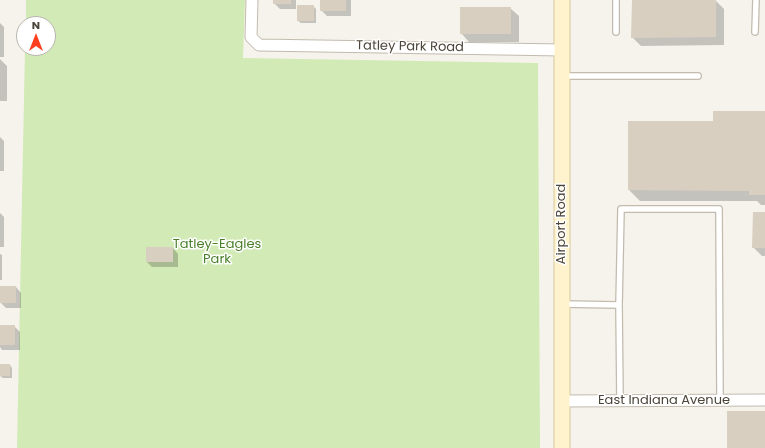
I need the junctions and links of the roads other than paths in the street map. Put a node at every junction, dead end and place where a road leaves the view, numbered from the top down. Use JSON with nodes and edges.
{"nodes":[{"id":1,"x":252,"y":0,"type":"edge"},
{"id":2,"x":562,"y":0,"type":"edge"},
{"id":3,"x":616,"y":0,"type":"edge"},
{"id":4,"x":756,"y":0,"type":"edge"},
{"id":5,"x":616,"y":32,"type":"dead end"},
{"id":6,"x":755,"y":32,"type":"dead end"},
{"id":7,"x":562,"y":50,"type":"junction"},
{"id":8,"x":562,"y":76,"type":"junction"},
{"id":9,"x":698,"y":76,"type":"dead end"},
{"id":10,"x":562,"y":304,"type":"junction"},
{"id":11,"x":620,"y":305,"type":"junction"},
{"id":12,"x":720,"y":400,"type":"junction"},
{"id":13,"x":765,"y":400,"type":"edge"},
{"id":14,"x":562,"y":401,"type":"junction"},
{"id":15,"x":620,"y":401,"type":"junction"},
{"id":16,"x":562,"y":448,"type":"edge"}],
"edges":[{"from":1,"to":7,"type":"street","name":"Tatley Park Road"},
{"from":2,"to":7,"type":"main road","name":"Airport Road"},
{"from":3,"to":5,"type":"lane"},
{"from":4,"to":6,"type":"lane"},
{"from":7,"to":8,"type":"main road","name":"Airport Road"},
{"from":8,"to":9,"type":"lane"},
{"from":8,"to":10,"type":"main road","name":"Airport Road"},
{"from":10,"to":11,"type":"lane"},
{"from":10,"to":14,"type":"main road","name":"Airport Road"},
{"from":11,"to":12,"type":"lane"},
{"from":11,"to":15,"type":"lane"},
{"from":12,"to":13,"type":"street","name":"East Indiana Avenue"},
{"from":12,"to":15,"type":"street","name":"East Indiana Avenue"},
{"from":14,"to":15,"type":"street","name":"East Indiana Avenue"},
{"from":14,"to":16,"type":"main road","name":"Airport Road"}]}
